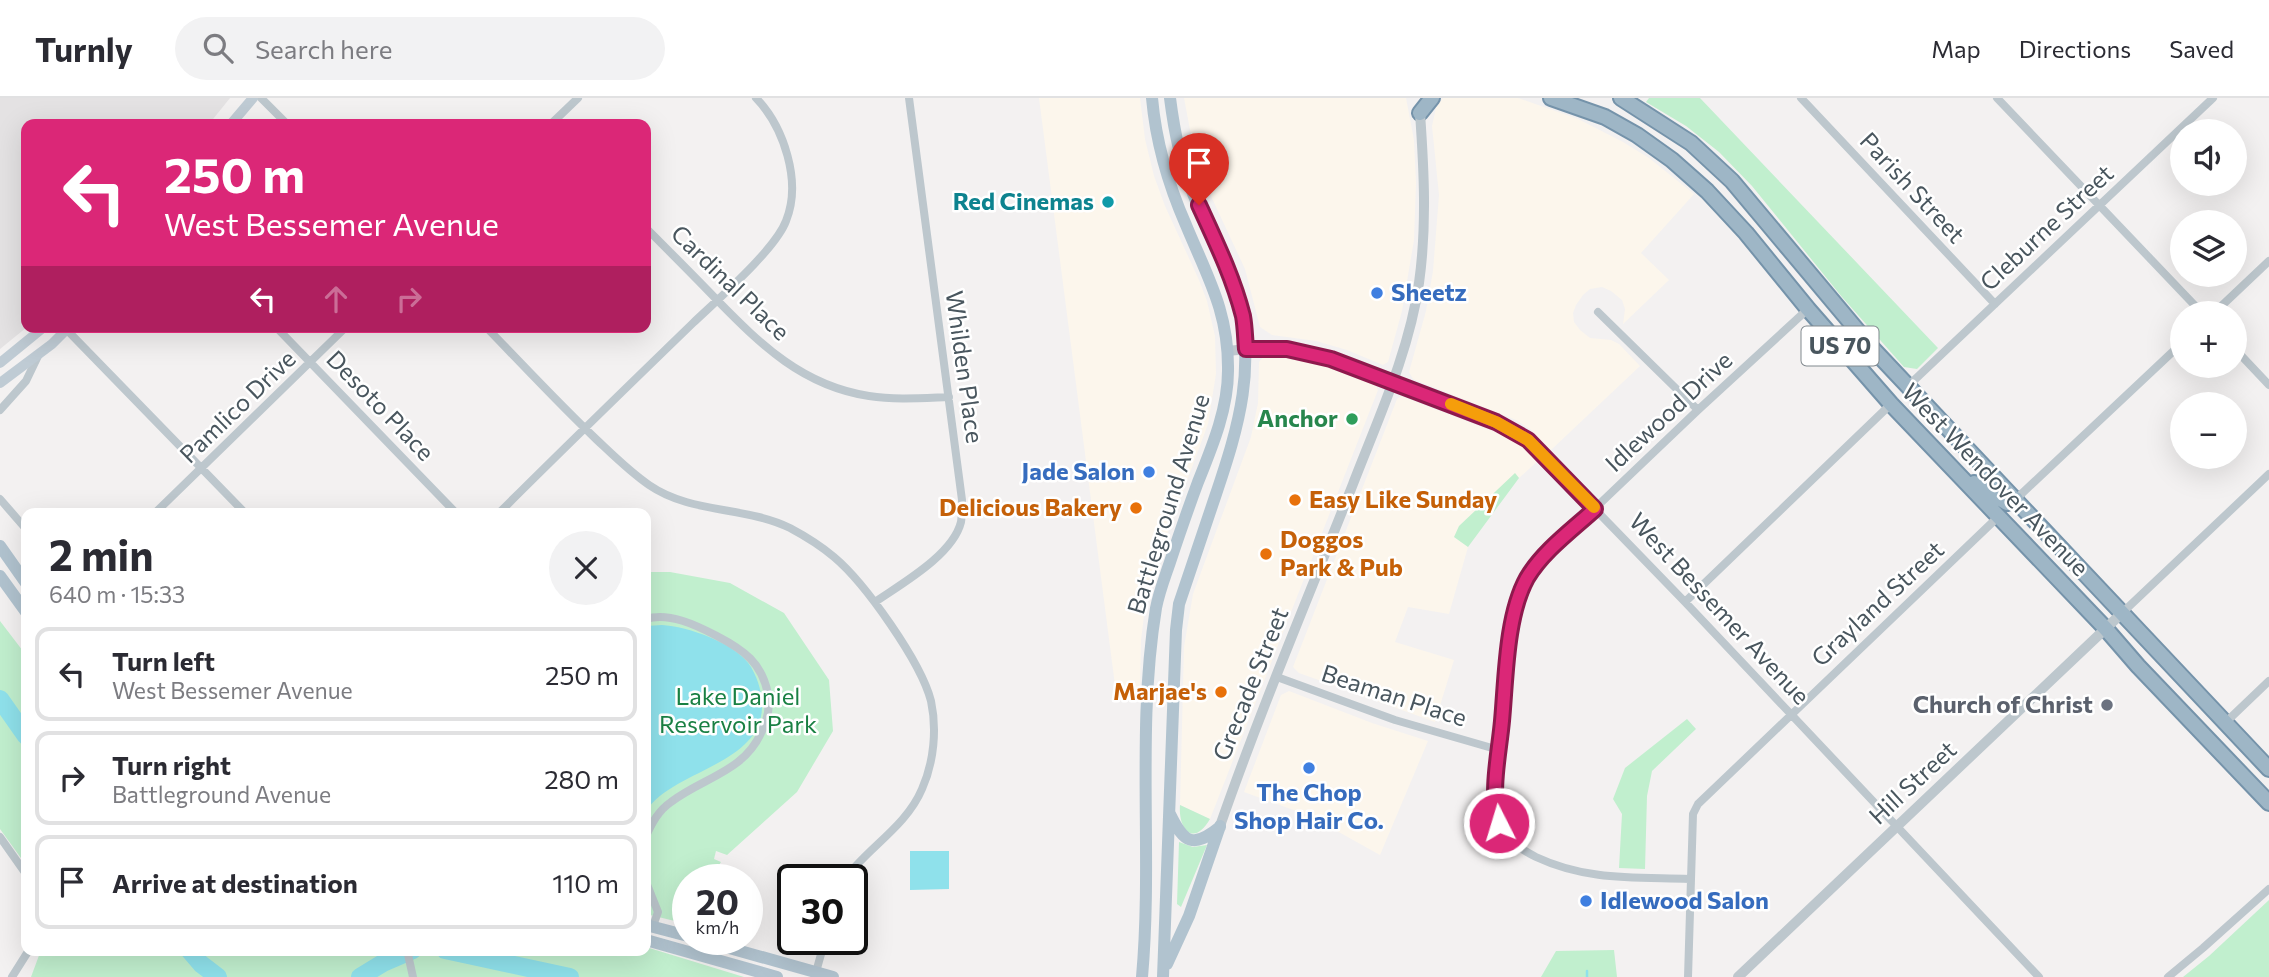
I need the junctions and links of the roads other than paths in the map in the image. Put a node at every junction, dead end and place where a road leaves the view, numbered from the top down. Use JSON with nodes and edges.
{"nodes":[{"id":1,"x":253,"y":98,"type":"edge"},
{"id":2,"x":261,"y":98,"type":"edge"},
{"id":3,"x":578,"y":98,"type":"edge"},
{"id":4,"x":756,"y":98,"type":"edge"},
{"id":5,"x":909,"y":98,"type":"edge"},
{"id":6,"x":1152,"y":98,"type":"edge"},
{"id":7,"x":1170,"y":98,"type":"edge"},
{"id":8,"x":1416,"y":98,"type":"edge"},
{"id":9,"x":1432,"y":98,"type":"edge"},
{"id":10,"x":1551,"y":98,"type":"edge"},
{"id":11,"x":1621,"y":98,"type":"edge"},
{"id":12,"x":1801,"y":98,"type":"edge"},
{"id":13,"x":1997,"y":98,"type":"edge"},
{"id":14,"x":2213,"y":98,"type":"edge"},
{"id":15,"x":1420,"y":113,"type":"junction"},
{"id":16,"x":235,"y":119,"type":"edge"},
{"id":17,"x":281,"y":119,"type":"edge"},
{"id":18,"x":556,"y":119,"type":"edge"},
{"id":19,"x":2100,"y":206,"type":"junction"},
{"id":20,"x":651,"y":233,"type":"edge"},
{"id":21,"x":2269,"y":261,"type":"edge"},
{"id":22,"x":717,"y":300,"type":"junction"},
{"id":23,"x":2191,"y":301,"type":"edge"},
{"id":24,"x":2227,"y":301,"type":"edge"},
{"id":25,"x":1995,"y":304,"type":"junction"},
{"id":26,"x":1808,"y":309,"type":"junction"},
{"id":27,"x":1598,"y":312,"type":"dead end"},
{"id":28,"x":37,"y":333,"type":"edge"},
{"id":29,"x":62,"y":333,"type":"edge"},
{"id":30,"x":72,"y":333,"type":"edge"},
{"id":31,"x":282,"y":333,"type":"edge"},
{"id":32,"x":340,"y":333,"type":"edge"},
{"id":33,"x":492,"y":333,"type":"edge"},
{"id":34,"x":1246,"y":349,"type":"junction"},
{"id":35,"x":1227,"y":351,"type":"junction"},
{"id":36,"x":2170,"y":354,"type":"edge"},
{"id":37,"x":38,"y":355,"type":"junction"},
{"id":38,"x":2247,"y":361,"type":"edge"},
{"id":39,"x":311,"y":362,"type":"junction"},
{"id":40,"x":0,"y":363,"type":"edge"},
{"id":41,"x":0,"y":383,"type":"edge"},
{"id":42,"x":1392,"y":383,"type":"junction"},
{"id":43,"x":2269,"y":385,"type":"edge"},
{"id":44,"x":1908,"y":386,"type":"junction"},
{"id":45,"x":949,"y":397,"type":"junction"},
{"id":46,"x":1891,"y":404,"type":"junction"},
{"id":47,"x":0,"y":410,"type":"edge"},
{"id":48,"x":1698,"y":410,"type":"junction"},
{"id":49,"x":584,"y":428,"type":"junction"},
{"id":50,"x":203,"y":468,"type":"junction"},
{"id":51,"x":1958,"y":473,"type":"junction"},
{"id":52,"x":2269,"y":474,"type":"edge"},
{"id":53,"x":0,"y":499,"type":"edge"},
{"id":54,"x":2016,"y":499,"type":"junction"},
{"id":55,"x":160,"y":508,"type":"edge"},
{"id":56,"x":241,"y":508,"type":"edge"},
{"id":57,"x":451,"y":508,"type":"edge"},
{"id":58,"x":504,"y":508,"type":"edge"},
{"id":59,"x":1595,"y":509,"type":"junction"},
{"id":60,"x":1999,"y":516,"type":"junction"},
{"id":61,"x":21,"y":523,"type":"edge"},
{"id":62,"x":0,"y":546,"type":"edge"},
{"id":63,"x":0,"y":576,"type":"edge"},
{"id":64,"x":21,"y":576,"type":"edge"},
{"id":65,"x":1685,"y":602,"type":"junction"},
{"id":66,"x":874,"y":603,"type":"junction"},
{"id":67,"x":21,"y":605,"type":"edge"},
{"id":68,"x":2122,"y":613,"type":"junction"},
{"id":69,"x":651,"y":618,"type":"edge"},
{"id":70,"x":2106,"y":629,"type":"junction"},
{"id":71,"x":1277,"y":677,"type":"junction"},
{"id":72,"x":2269,"y":681,"type":"edge"},
{"id":73,"x":1790,"y":714,"type":"junction"},
{"id":74,"x":2225,"y":723,"type":"junction"},
{"id":75,"x":1499,"y":750,"type":"junction"},
{"id":76,"x":2269,"y":769,"type":"edge"},
{"id":77,"x":2269,"y":803,"type":"edge"},
{"id":78,"x":1169,"y":811,"type":"junction"},
{"id":79,"x":651,"y":824,"type":"edge"},
{"id":80,"x":1220,"y":826,"type":"junction"},
{"id":81,"x":1897,"y":827,"type":"junction"},
{"id":82,"x":2,"y":844,"type":"edge"},
{"id":83,"x":855,"y":864,"type":"edge"},
{"id":84,"x":21,"y":868,"type":"edge"},
{"id":85,"x":1689,"y":879,"type":"junction"},
{"id":86,"x":2269,"y":889,"type":"edge"},
{"id":87,"x":651,"y":894,"type":"edge"},
{"id":88,"x":651,"y":922,"type":"edge"},
{"id":89,"x":651,"y":926,"type":"edge"},
{"id":90,"x":672,"y":931,"type":"edge"},
{"id":91,"x":651,"y":941,"type":"edge"},
{"id":92,"x":755,"y":955,"type":"edge"},
{"id":93,"x":821,"y":955,"type":"edge"},
{"id":94,"x":25,"y":956,"type":"edge"},
{"id":95,"x":408,"y":956,"type":"edge"},
{"id":96,"x":816,"y":972,"type":"junction"},
{"id":97,"x":1164,"y":974,"type":"edge"},
{"id":98,"x":12,"y":977,"type":"edge"},
{"id":99,"x":413,"y":977,"type":"edge"},
{"id":100,"x":777,"y":977,"type":"edge"},
{"id":101,"x":833,"y":977,"type":"edge"},
{"id":102,"x":1142,"y":977,"type":"edge"},
{"id":103,"x":1688,"y":977,"type":"edge"},
{"id":104,"x":1738,"y":977,"type":"edge"},
{"id":105,"x":2039,"y":977,"type":"edge"},
{"id":106,"x":2168,"y":977,"type":"edge"}],
"edges":[{"from":1,"to":16,"type":"main road"},
{"from":2,"to":17,"type":"street"},
{"from":3,"to":18,"type":"street"},
{"from":4,"to":22,"type":"street"},
{"from":5,"to":45,"type":"street","name":"Whilden Place"},
{"from":6,"to":35,"type":"main road","name":"Battleground Avenue"},
{"from":7,"to":34,"type":"main road","name":"Battleground Avenue"},
{"from":8,"to":15,"type":"highway"},
{"from":9,"to":15,"type":"highway"},
{"from":10,"to":26,"type":"highway","name":"West Wendover Avenue","number":"US 70"},
{"from":11,"to":44,"type":"highway","name":"West Wendover Avenue","number":"US 70"},
{"from":12,"to":25,"type":"street","name":"Parish Street"},
{"from":13,"to":19,"type":"street"},
{"from":14,"to":19,"type":"street","name":"Cleburne Street"},
{"from":15,"to":42,"type":"street","name":"Grecade Street"},
{"from":19,"to":23,"type":"street"},
{"from":19,"to":25,"type":"street","name":"Cleburne Street"},
{"from":20,"to":22,"type":"street","name":"Cardinal Place"},
{"from":21,"to":24,"type":"street"},
{"from":22,"to":45,"type":"street","name":"Cardinal Place"},
{"from":22,"to":49,"type":"street"},
{"from":25,"to":44,"type":"street","name":"Cleburne Street"},
{"from":26,"to":46,"type":"highway","name":"West Wendover Avenue","number":"US 70"},
{"from":26,"to":48,"type":"street","name":"Idlewood Drive"},
{"from":27,"to":48,"type":"street"},
{"from":28,"to":40,"type":"main road"},
{"from":29,"to":37,"type":"main road"},
{"from":30,"to":50,"type":"street"},
{"from":31,"to":39,"type":"street","name":"Desoto Place"},
{"from":32,"to":39,"type":"street","name":"Pamlico Drive"},
{"from":33,"to":49,"type":"street"},
{"from":34,"to":35,"type":"street","name":"West Bessemer Avenue"},
{"from":34,"to":42,"type":"street","name":"West Bessemer Avenue"},
{"from":34,"to":78,"type":"main road","name":"Battleground Avenue"},
{"from":35,"to":102,"type":"main road","name":"Battleground Avenue"},
{"from":36,"to":54,"type":"street"},
{"from":37,"to":41,"type":"main road"},
{"from":37,"to":47,"type":"street"},
{"from":38,"to":43,"type":"street"},
{"from":39,"to":50,"type":"street","name":"Pamlico Drive"},
{"from":39,"to":57,"type":"street","name":"Desoto Place"},
{"from":42,"to":59,"type":"street","name":"West Bessemer Avenue"},
{"from":42,"to":71,"type":"street","name":"Grecade Street"},
{"from":44,"to":54,"type":"highway","name":"West Wendover Avenue","number":"US 70"},
{"from":45,"to":66,"type":"street","name":"Whilden Place"},
{"from":46,"to":51,"type":"highway","name":"West Wendover Avenue","number":"US 70"},
{"from":46,"to":65,"type":"street"},
{"from":48,"to":59,"type":"street","name":"Idlewood Drive"},
{"from":49,"to":58,"type":"street"},
{"from":49,"to":66,"type":"street"},
{"from":50,"to":55,"type":"street","name":"Pamlico Drive"},
{"from":50,"to":56,"type":"street"},
{"from":51,"to":54,"type":"highway"},
{"from":51,"to":60,"type":"highway","name":"West Wendover Avenue","number":"US 70"},
{"from":52,"to":68,"type":"street","name":"Hill Street"},
{"from":53,"to":61,"type":"street"},
{"from":54,"to":68,"type":"highway","name":"West Wendover Avenue","number":"US 70"},
{"from":59,"to":65,"type":"street","name":"West Bessemer Avenue"},
{"from":59,"to":75,"type":"street","name":"Idlewood Drive"},
{"from":60,"to":70,"type":"highway","name":"West Wendover Avenue","number":"US 70"},
{"from":60,"to":73,"type":"street","name":"Grayland Street"},
{"from":62,"to":64,"type":"main road"},
{"from":63,"to":67,"type":"main road"},
{"from":65,"to":73,"type":"street","name":"West Bessemer Avenue"},
{"from":66,"to":83,"type":"street"},
{"from":68,"to":70,"type":"street","name":"Hill Street"},
{"from":68,"to":74,"type":"highway","name":"West Wendover Avenue","number":"US 70"},
{"from":69,"to":79,"type":"street"},
{"from":70,"to":77,"type":"highway","name":"West Wendover Avenue","number":"US 70"},
{"from":70,"to":81,"type":"street","name":"Hill Street"},
{"from":71,"to":75,"type":"street","name":"Beaman Place"},
{"from":71,"to":80,"type":"street","name":"Grecade Street"},
{"from":72,"to":74,"type":"street"},
{"from":73,"to":81,"type":"street","name":"West Bessemer Avenue"},
{"from":73,"to":85,"type":"street","name":"Grayland Street"},
{"from":74,"to":76,"type":"highway","name":"West Wendover Avenue","number":"US 70"},
{"from":75,"to":85,"type":"street","name":"Idlewood Drive"},
{"from":78,"to":80,"type":"main road"},
{"from":78,"to":97,"type":"main road","name":"Battleground Avenue"},
{"from":80,"to":97,"type":"main road"},
{"from":81,"to":104,"type":"street","name":"Hill Street"},
{"from":81,"to":105,"type":"street","name":"West Bessemer Avenue"},
{"from":82,"to":84,"type":"street"},
{"from":85,"to":103,"type":"street","name":"Grayland Street"},
{"from":86,"to":106,"type":"street"},
{"from":87,"to":88,"type":"street"},
{"from":89,"to":90,"type":"main road"},
{"from":91,"to":100,"type":"main road"},
{"from":92,"to":96,"type":"main road"},
{"from":93,"to":96,"type":"street"},
{"from":94,"to":98,"type":"street"},
{"from":95,"to":99,"type":"street"},
{"from":96,"to":101,"type":"main road"}]}
